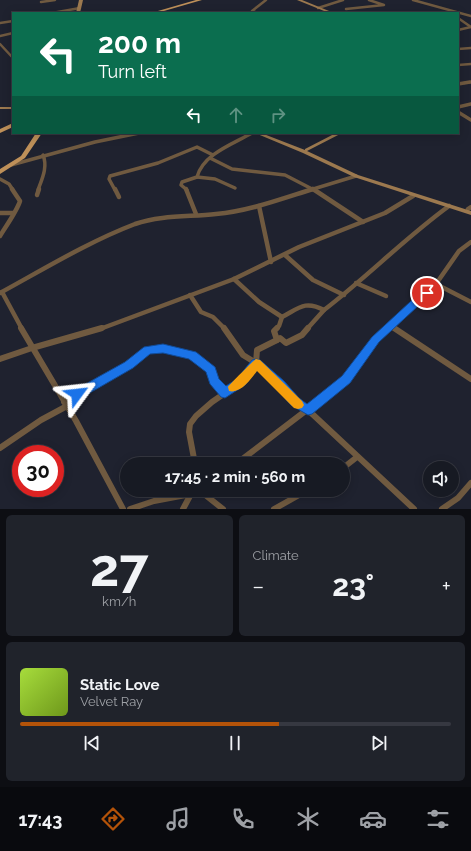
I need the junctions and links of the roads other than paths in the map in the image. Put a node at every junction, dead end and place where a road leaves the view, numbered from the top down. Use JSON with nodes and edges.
{"nodes":[{"id":1,"x":55,"y":0,"type":"edge"},
{"id":2,"x":81,"y":0,"type":"edge"},
{"id":3,"x":85,"y":0,"type":"edge"},
{"id":4,"x":196,"y":0,"type":"edge"},
{"id":5,"x":200,"y":0,"type":"edge"},
{"id":6,"x":266,"y":0,"type":"edge"},
{"id":7,"x":299,"y":0,"type":"edge"},
{"id":8,"x":343,"y":0,"type":"edge"},
{"id":9,"x":369,"y":0,"type":"edge"},
{"id":10,"x":413,"y":0,"type":"edge"},
{"id":11,"x":41,"y":2,"type":"dead end"},
{"id":12,"x":80,"y":8,"type":"junction"},
{"id":13,"x":318,"y":8,"type":"junction"},
{"id":14,"x":346,"y":9,"type":"dead end"},
{"id":15,"x":58,"y":12,"type":"edge"},
{"id":16,"x":78,"y":12,"type":"edge"},
{"id":17,"x":82,"y":12,"type":"edge"},
{"id":18,"x":152,"y":12,"type":"edge"},
{"id":19,"x":156,"y":12,"type":"edge"},
{"id":20,"x":255,"y":12,"type":"edge"},
{"id":21,"x":329,"y":12,"type":"edge"},
{"id":22,"x":456,"y":12,"type":"edge"},
{"id":23,"x":459,"y":13,"type":"edge"},
{"id":24,"x":471,"y":16,"type":"edge"},
{"id":25,"x":459,"y":19,"type":"edge"},
{"id":26,"x":12,"y":21,"type":"edge"},
{"id":27,"x":0,"y":23,"type":"edge"},
{"id":28,"x":471,"y":27,"type":"edge"},
{"id":29,"x":459,"y":30,"type":"edge"},
{"id":30,"x":12,"y":33,"type":"edge"},
{"id":31,"x":0,"y":36,"type":"edge"},
{"id":32,"x":0,"y":44,"type":"edge"},
{"id":33,"x":471,"y":48,"type":"edge"},
{"id":34,"x":459,"y":49,"type":"edge"},
{"id":35,"x":12,"y":57,"type":"edge"},
{"id":36,"x":471,"y":64,"type":"edge"},
{"id":37,"x":459,"y":66,"type":"edge"},
{"id":38,"x":471,"y":82,"type":"edge"},
{"id":39,"x":459,"y":84,"type":"edge"},
{"id":40,"x":471,"y":104,"type":"edge"},
{"id":41,"x":459,"y":107,"type":"edge"},
{"id":42,"x":0,"y":108,"type":"edge"},
{"id":43,"x":12,"y":108,"type":"edge"},
{"id":44,"x":459,"y":113,"type":"edge"},
{"id":45,"x":471,"y":120,"type":"edge"},
{"id":46,"x":12,"y":125,"type":"edge"},
{"id":47,"x":0,"y":131,"type":"edge"},
{"id":48,"x":38,"y":134,"type":"edge"},
{"id":49,"x":134,"y":134,"type":"edge"},
{"id":50,"x":250,"y":134,"type":"edge"},
{"id":51,"x":260,"y":134,"type":"edge"},
{"id":52,"x":267,"y":134,"type":"edge"},
{"id":53,"x":338,"y":134,"type":"edge"},
{"id":54,"x":307,"y":150,"type":"junction"},
{"id":55,"x":43,"y":155,"type":"junction"},
{"id":56,"x":211,"y":156,"type":"junction"},
{"id":57,"x":11,"y":165,"type":"junction"},
{"id":58,"x":0,"y":172,"type":"edge"},
{"id":59,"x":356,"y":176,"type":"junction"},
{"id":60,"x":197,"y":177,"type":"junction"},
{"id":61,"x":0,"y":179,"type":"edge"},
{"id":62,"x":235,"y":188,"type":"dead end"},
{"id":63,"x":314,"y":190,"type":"junction"},
{"id":64,"x":400,"y":190,"type":"junction"},
{"id":65,"x":37,"y":195,"type":"dead end"},
{"id":66,"x":413,"y":196,"type":"junction"},
{"id":67,"x":119,"y":197,"type":"dead end"},
{"id":68,"x":259,"y":206,"type":"junction"},
{"id":69,"x":449,"y":206,"type":"junction"},
{"id":70,"x":470,"y":210,"type":"edge"},
{"id":71,"x":0,"y":213,"type":"edge"},
{"id":72,"x":13,"y":213,"type":"junction"},
{"id":73,"x":196,"y":214,"type":"junction"},
{"id":74,"x":363,"y":222,"type":"junction"},
{"id":75,"x":0,"y":236,"type":"edge"},
{"id":76,"x":471,"y":242,"type":"edge"},
{"id":77,"x":284,"y":255,"type":"junction"},
{"id":78,"x":270,"y":262,"type":"junction"},
{"id":79,"x":234,"y":280,"type":"junction"},
{"id":80,"x":356,"y":283,"type":"junction"},
{"id":81,"x":436,"y":284,"type":"junction"},
{"id":82,"x":1,"y":292,"type":"edge"},
{"id":83,"x":190,"y":295,"type":"junction"},
{"id":84,"x":344,"y":295,"type":"junction"},
{"id":85,"x":386,"y":296,"type":"dead end"},
{"id":86,"x":471,"y":302,"type":"edge"},
{"id":87,"x":324,"y":310,"type":"junction"},
{"id":88,"x":282,"y":317,"type":"junction"},
{"id":89,"x":391,"y":326,"type":"junction"},
{"id":90,"x":277,"y":340,"type":"junction"},
{"id":91,"x":32,"y":348,"type":"junction"},
{"id":92,"x":0,"y":359,"type":"edge"},
{"id":93,"x":256,"y":363,"type":"junction"},
{"id":94,"x":471,"y":379,"type":"edge"},
{"id":95,"x":225,"y":393,"type":"junction"},
{"id":96,"x":65,"y":404,"type":"junction"},
{"id":97,"x":308,"y":410,"type":"junction"},
{"id":98,"x":0,"y":448,"type":"edge"},
{"id":99,"x":194,"y":457,"type":"edge"},
{"id":100,"x":245,"y":457,"type":"edge"},
{"id":101,"x":357,"y":457,"type":"junction"},
{"id":102,"x":350,"y":462,"type":"edge"},
{"id":103,"x":471,"y":483,"type":"edge"},
{"id":104,"x":172,"y":497,"type":"edge"},
{"id":105,"x":189,"y":497,"type":"edge"},
{"id":106,"x":208,"y":497,"type":"edge"},
{"id":107,"x":295,"y":497,"type":"edge"},
{"id":108,"x":122,"y":509,"type":"edge"},
{"id":109,"x":130,"y":509,"type":"edge"},
{"id":110,"x":183,"y":509,"type":"edge"},
{"id":111,"x":223,"y":509,"type":"edge"},
{"id":112,"x":274,"y":509,"type":"edge"},
{"id":113,"x":414,"y":509,"type":"edge"},
{"id":114,"x":442,"y":509,"type":"edge"}],
"edges":[{"from":1,"to":11,"type":"street"},
{"from":2,"to":12,"type":"street"},
{"from":3,"to":17,"type":"street"},
{"from":4,"to":18,"type":"main road"},
{"from":5,"to":19,"type":"main road"},
{"from":6,"to":20,"type":"street"},
{"from":7,"to":13,"type":"street"},
{"from":8,"to":13,"type":"street"},
{"from":9,"to":14,"type":"street"},
{"from":10,"to":22,"type":"street"},
{"from":12,"to":15,"type":"street"},
{"from":12,"to":16,"type":"street"},
{"from":13,"to":21,"type":"street"},
{"from":23,"to":24,"type":"street"},
{"from":25,"to":28,"type":"street"},
{"from":26,"to":27,"type":"street"},
{"from":28,"to":29,"type":"street"},
{"from":30,"to":31,"type":"street"},
{"from":32,"to":35,"type":"street"},
{"from":33,"to":34,"type":"street"},
{"from":36,"to":37,"type":"street"},
{"from":38,"to":39,"type":"street"},
{"from":40,"to":41,"type":"street"},
{"from":42,"to":43,"type":"street"},
{"from":44,"to":45,"type":"street"},
{"from":46,"to":47,"type":"main road"},
{"from":48,"to":57,"type":"main road"},
{"from":49,"to":55,"type":"street"},
{"from":50,"to":56,"type":"street"},
{"from":51,"to":59,"type":"street"},
{"from":52,"to":54,"type":"street"},
{"from":53,"to":54,"type":"street"},
{"from":54,"to":64,"type":"street"},
{"from":55,"to":57,"type":"street"},
{"from":55,"to":65,"type":"street"},
{"from":56,"to":60,"type":"street"},
{"from":56,"to":63,"type":"street"},
{"from":56,"to":67,"type":"street"},
{"from":57,"to":58,"type":"main road"},
{"from":59,"to":63,"type":"street"},
{"from":59,"to":64,"type":"street"},
{"from":60,"to":62,"type":"street"},
{"from":60,"to":73,"type":"street"},
{"from":61,"to":72,"type":"street"},
{"from":63,"to":68,"type":"street"},
{"from":63,"to":74,"type":"street"},
{"from":64,"to":66,"type":"street"},
{"from":64,"to":70,"type":"street"},
{"from":66,"to":69,"type":"street"},
{"from":66,"to":74,"type":"street"},
{"from":68,"to":73,"type":"street"},
{"from":68,"to":78,"type":"street"},
{"from":69,"to":70,"type":"street"},
{"from":69,"to":80,"type":"street"},
{"from":71,"to":72,"type":"street"},
{"from":72,"to":75,"type":"street"},
{"from":73,"to":82,"type":"street"},
{"from":74,"to":77,"type":"street"},
{"from":76,"to":81,"type":"street"},
{"from":77,"to":78,"type":"street"},
{"from":77,"to":84,"type":"street"},
{"from":78,"to":79,"type":"street"},
{"from":79,"to":83,"type":"street"},
{"from":79,"to":88,"type":"street"},
{"from":80,"to":84,"type":"street"},
{"from":80,"to":85,"type":"street"},
{"from":81,"to":86,"type":"street"},
{"from":81,"to":89,"type":"street"},
{"from":82,"to":91,"type":"street"},
{"from":83,"to":91,"type":"street"},
{"from":83,"to":93,"type":"street"},
{"from":84,"to":87,"type":"street"},
{"from":87,"to":88,"type":"street"},
{"from":87,"to":90,"type":"street"},
{"from":88,"to":90,"type":"street"},
{"from":89,"to":94,"type":"street"},
{"from":89,"to":97,"type":"street"},
{"from":90,"to":93,"type":"street"},
{"from":91,"to":92,"type":"street"},
{"from":91,"to":96,"type":"street"},
{"from":93,"to":95,"type":"street"},
{"from":93,"to":97,"type":"street"},
{"from":95,"to":96,"type":"street"},
{"from":95,"to":99,"type":"street"},
{"from":96,"to":98,"type":"street"},
{"from":96,"to":108,"type":"street"},
{"from":97,"to":100,"type":"street"},
{"from":97,"to":101,"type":"street"},
{"from":101,"to":102,"type":"street"},
{"from":101,"to":113,"type":"street"},
{"from":103,"to":114,"type":"street"},
{"from":104,"to":109,"type":"street"},
{"from":105,"to":110,"type":"street"},
{"from":106,"to":111,"type":"street"},
{"from":107,"to":112,"type":"street"}]}
